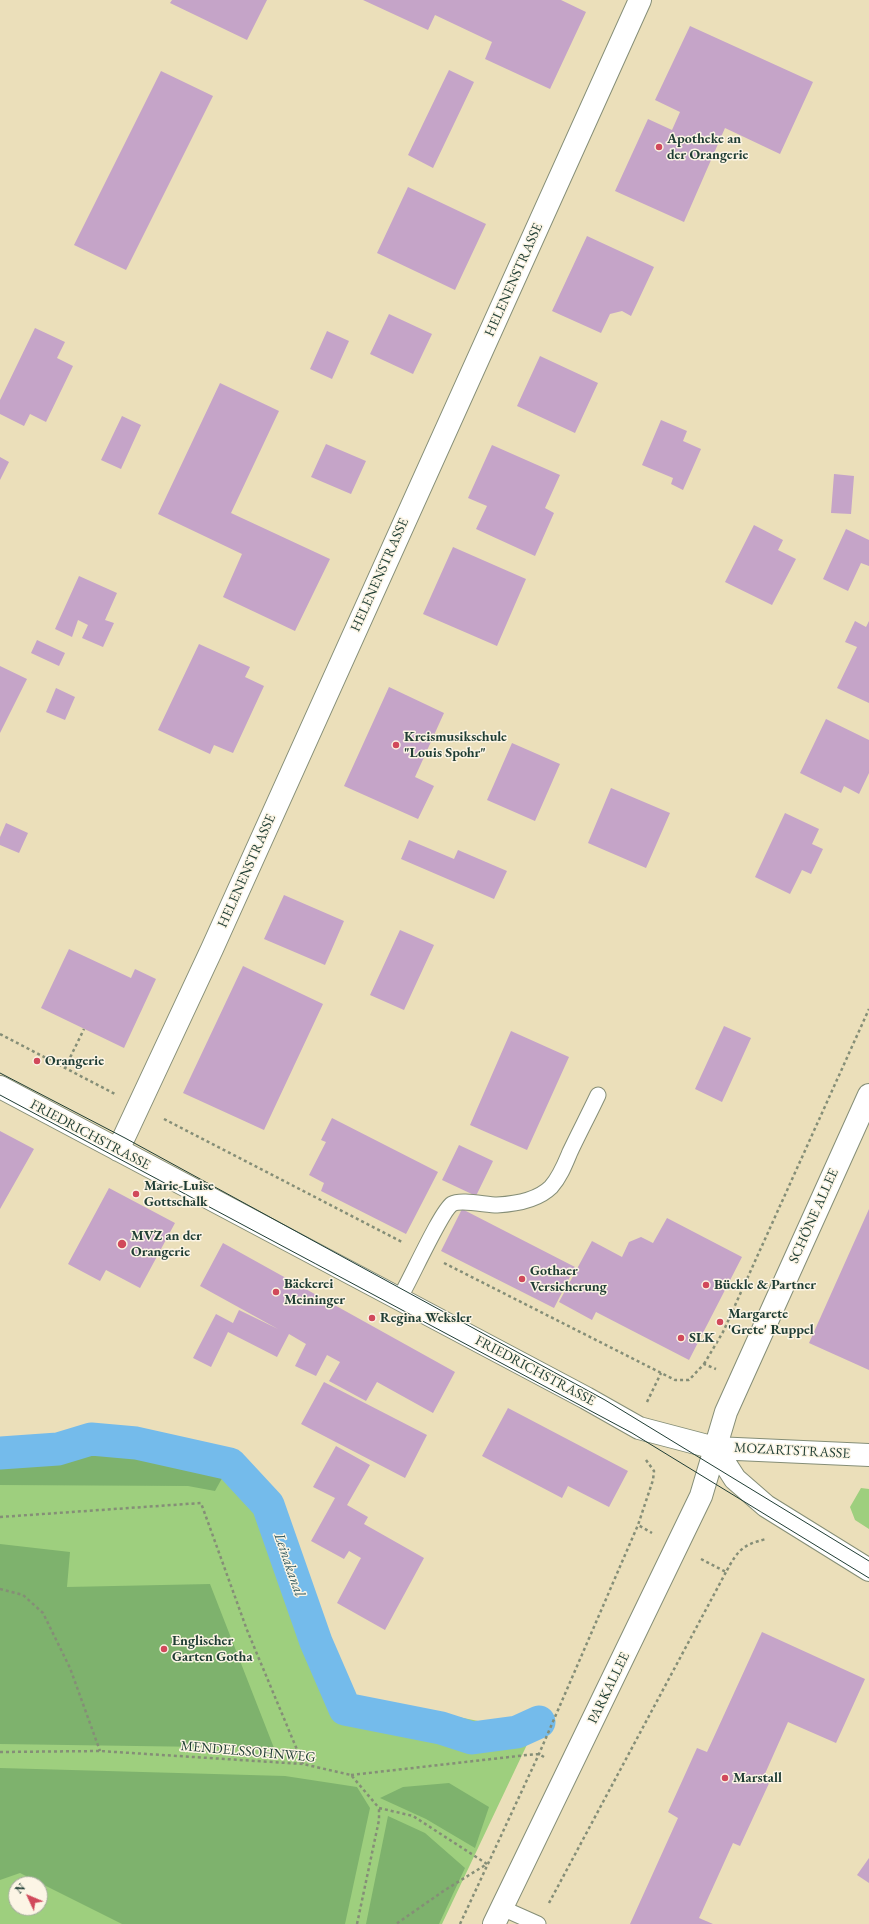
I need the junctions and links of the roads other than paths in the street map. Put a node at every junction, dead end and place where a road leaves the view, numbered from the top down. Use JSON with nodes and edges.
{"nodes":[{"id":1,"x":640,"y":0,"type":"edge"},
{"id":2,"x":0,"y":1087,"type":"edge"},
{"id":3,"x":598,"y":1095,"type":"dead end"},
{"id":4,"x":869,"y":1095,"type":"edge"},
{"id":5,"x":118,"y":1150,"type":"junction"},
{"id":6,"x":399,"y":1300,"type":"junction"},
{"id":7,"x":716,"y":1448,"type":"junction"},
{"id":8,"x":869,"y":1454,"type":"edge"},
{"id":9,"x":869,"y":1570,"type":"edge"},
{"id":10,"x":498,"y":1916,"type":"edge"},
{"id":11,"x":538,"y":1924,"type":"edge"}],
"edges":[{"from":1,"to":5,"type":"street","name":"HELENENSTRASSE"},
{"from":2,"to":5,"type":"street","name":"FRIEDRICHSTRASSE"},
{"from":3,"to":6,"type":"lane"},
{"from":4,"to":7,"type":"street","name":"SCHÖNE ALLEE"},
{"from":5,"to":6,"type":"street","name":"FRIEDRICHSTRASSE"},
{"from":6,"to":7,"type":"street","name":"FRIEDRICHSTRASSE"},
{"from":7,"to":8,"type":"street","name":"MOZARTSTRASSE"},
{"from":7,"to":9,"type":"street"},
{"from":7,"to":10,"type":"street","name":"PARKALLEE"},
{"from":10,"to":11,"type":"lane"}]}
